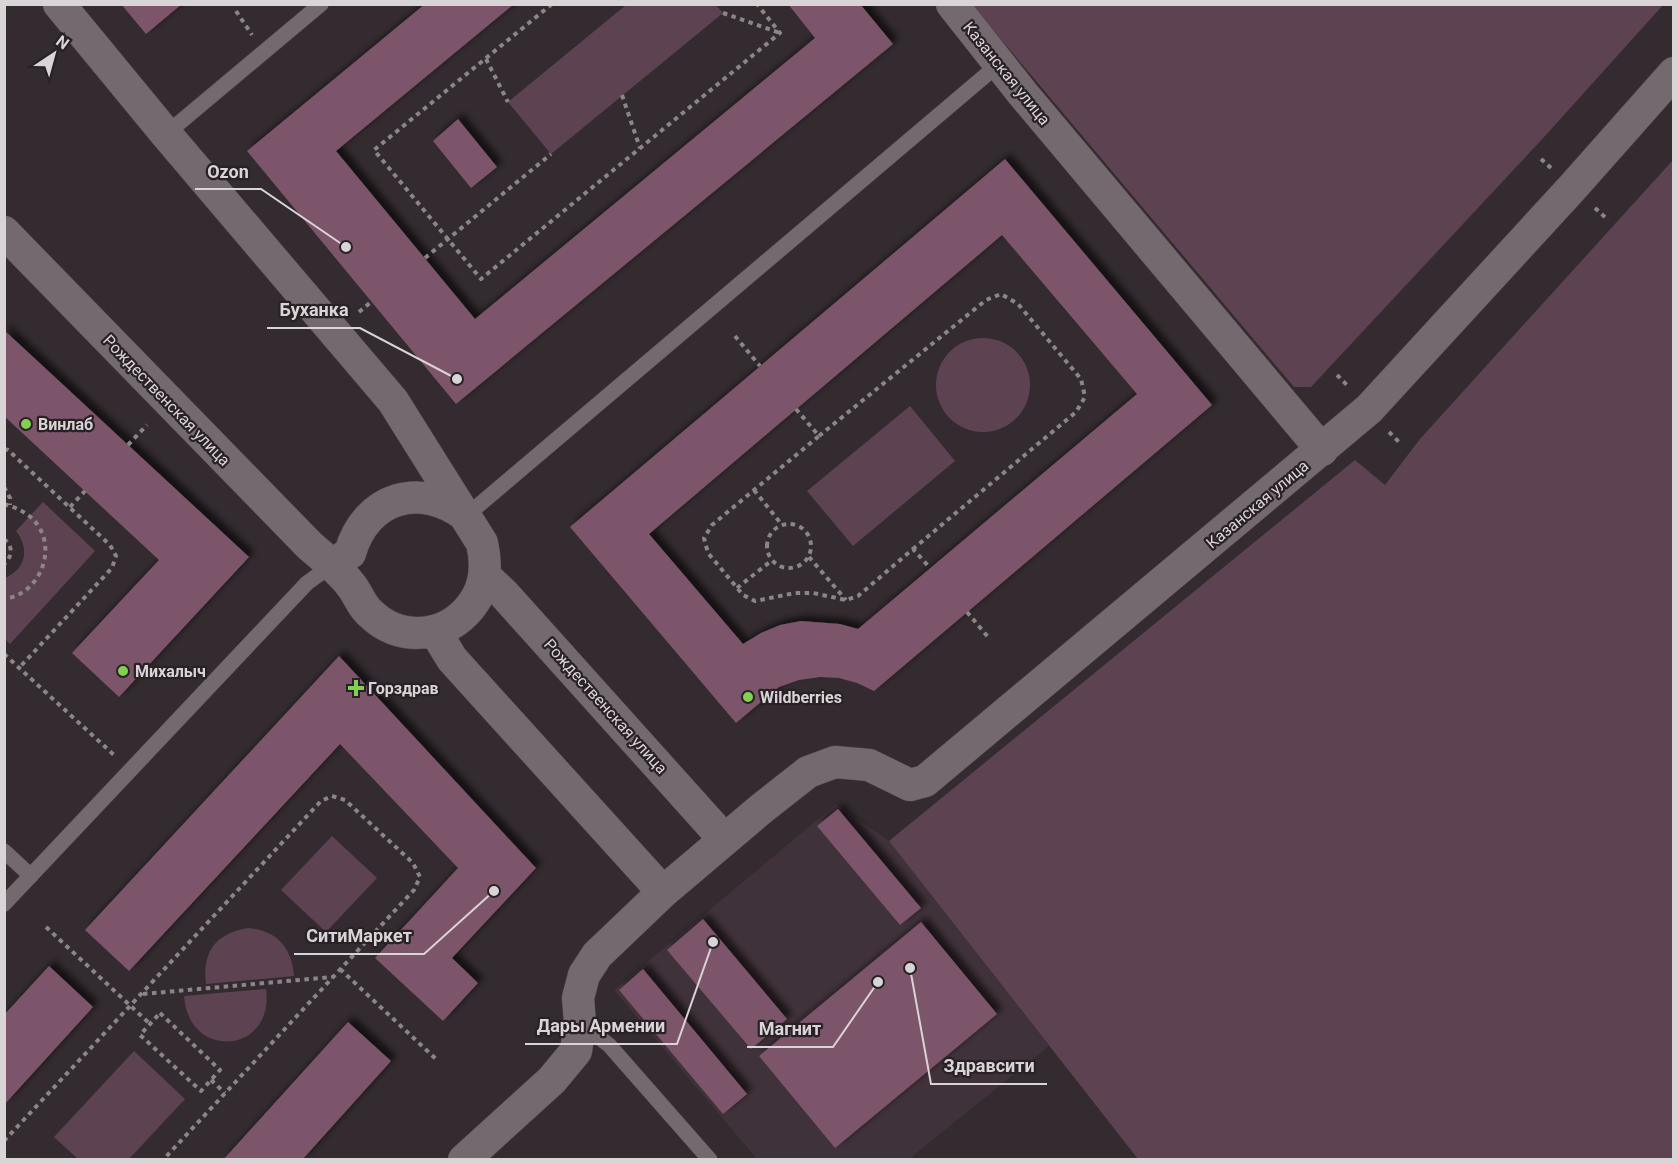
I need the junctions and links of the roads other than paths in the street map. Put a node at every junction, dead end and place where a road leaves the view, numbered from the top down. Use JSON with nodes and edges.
{"nodes":[{"id":1,"x":59,"y":4,"type":"edge"},
{"id":2,"x":321,"y":4,"type":"edge"},
{"id":3,"x":952,"y":4,"type":"edge"},
{"id":4,"x":999,"y":64,"type":"junction"},
{"id":5,"x":1674,"y":73,"type":"edge"},
{"id":6,"x":166,"y":135,"type":"junction"},
{"id":7,"x":4,"y":232,"type":"edge"},
{"id":8,"x":1322,"y":450,"type":"junction"},
{"id":9,"x":466,"y":516,"type":"junction"},
{"id":10,"x":332,"y":565,"type":"junction"},
{"id":11,"x":485,"y":576,"type":"junction"},
{"id":12,"x":435,"y":631,"type":"junction"},
{"id":13,"x":724,"y":839,"type":"junction"},
{"id":14,"x":4,"y":850,"type":"edge"},
{"id":15,"x":31,"y":876,"type":"junction"},
{"id":16,"x":663,"y":892,"type":"junction"},
{"id":17,"x":4,"y":904,"type":"edge"},
{"id":18,"x":580,"y":1023,"type":"junction"},
{"id":19,"x":464,"y":1160,"type":"edge"},
{"id":20,"x":710,"y":1160,"type":"edge"}],
"edges":[{"from":1,"to":6,"type":"street","name":"Рождественская улица"},
{"from":2,"to":6,"type":"lane"},
{"from":3,"to":4,"type":"street","name":"Казанская улица"},
{"from":4,"to":8,"type":"street","name":"Казанская улица"},
{"from":4,"to":9,"type":"lane"},
{"from":5,"to":8,"type":"street"},
{"from":6,"to":9,"type":"street","name":"Рождественская улица"},
{"from":7,"to":10,"type":"street","name":"Рождественская улица"},
{"from":8,"to":13,"type":"street","name":"Казанская улица"},
{"from":9,"to":10,"type":"street"},
{"from":9,"to":11,"type":"street","name":"Рождественская улица"},
{"from":10,"to":12,"type":"street","name":"Рождественская улица"},
{"from":10,"to":15,"type":"lane"},
{"from":11,"to":12,"type":"street","name":"Рождественская улица"},
{"from":11,"to":13,"type":"street","name":"Рождественская улица"},
{"from":12,"to":16,"type":"street"},
{"from":13,"to":16,"type":"street","name":"Казанская улица"},
{"from":14,"to":15,"type":"lane"},
{"from":15,"to":17,"type":"lane"},
{"from":16,"to":18,"type":"street","name":"Казанская улица"},
{"from":18,"to":19,"type":"street","name":"Казанская улица"},
{"from":18,"to":20,"type":"lane"}]}
